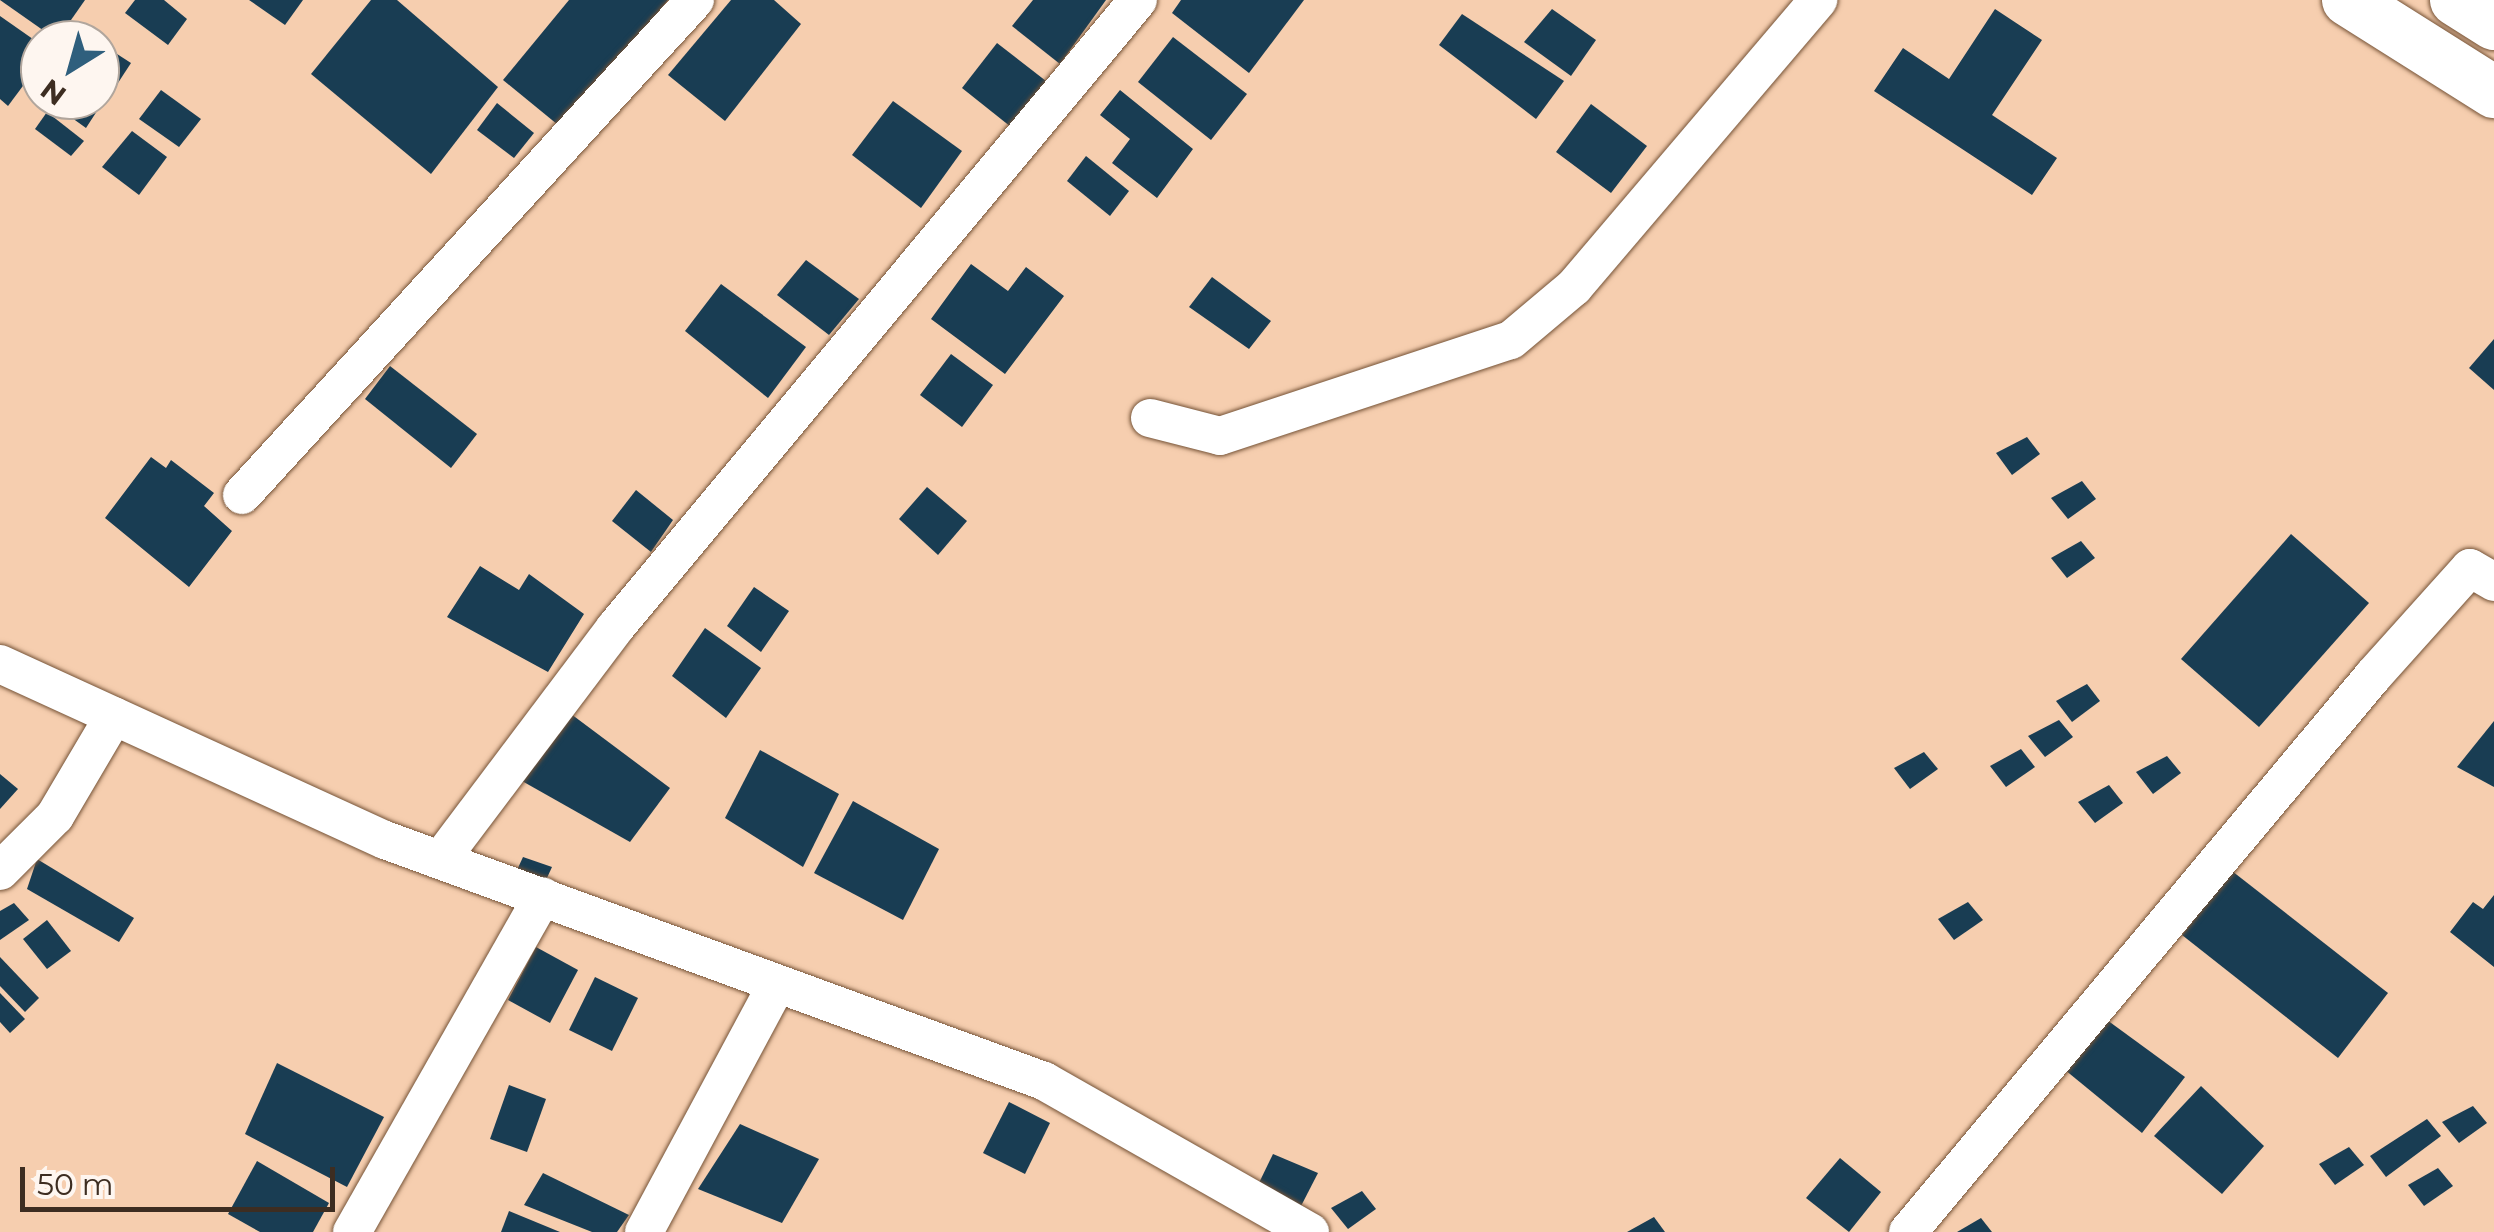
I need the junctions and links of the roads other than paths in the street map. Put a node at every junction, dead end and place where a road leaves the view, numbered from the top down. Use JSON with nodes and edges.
{"nodes":[{"id":1,"x":695,"y":0,"type":"edge"},
{"id":2,"x":1138,"y":0,"type":"edge"},
{"id":3,"x":1818,"y":0,"type":"edge"},
{"id":4,"x":2348,"y":0,"type":"edge"},
{"id":5,"x":2456,"y":0,"type":"edge"},
{"id":6,"x":2494,"y":24,"type":"edge"},
{"id":7,"x":2494,"y":92,"type":"edge"},
{"id":8,"x":1150,"y":418,"type":"dead end"},
{"id":9,"x":242,"y":495,"type":"dead end"},
{"id":10,"x":2494,"y":582,"type":"edge"},
{"id":11,"x":0,"y":664,"type":"edge"},
{"id":12,"x":114,"y":716,"type":"junction"},
{"id":13,"x":441,"y":859,"type":"junction"},
{"id":14,"x":0,"y":871,"type":"edge"},
{"id":15,"x":542,"y":896,"type":"junction"},
{"id":16,"x":776,"y":986,"type":"junction"},
{"id":17,"x":352,"y":1232,"type":"edge"},
{"id":18,"x":644,"y":1232,"type":"edge"},
{"id":19,"x":1310,"y":1232,"type":"edge"},
{"id":20,"x":1908,"y":1232,"type":"edge"}],
"edges":[{"from":1,"to":9,"type":"street"},
{"from":2,"to":13,"type":"street"},
{"from":3,"to":8,"type":"street"},
{"from":4,"to":7,"type":"main road"},
{"from":5,"to":6,"type":"main road"},
{"from":10,"to":20,"type":"street"},
{"from":11,"to":12,"type":"street"},
{"from":12,"to":13,"type":"street"},
{"from":12,"to":14,"type":"street"},
{"from":13,"to":15,"type":"street"},
{"from":15,"to":16,"type":"street"},
{"from":15,"to":17,"type":"street"},
{"from":16,"to":18,"type":"street"},
{"from":16,"to":19,"type":"street"}]}
